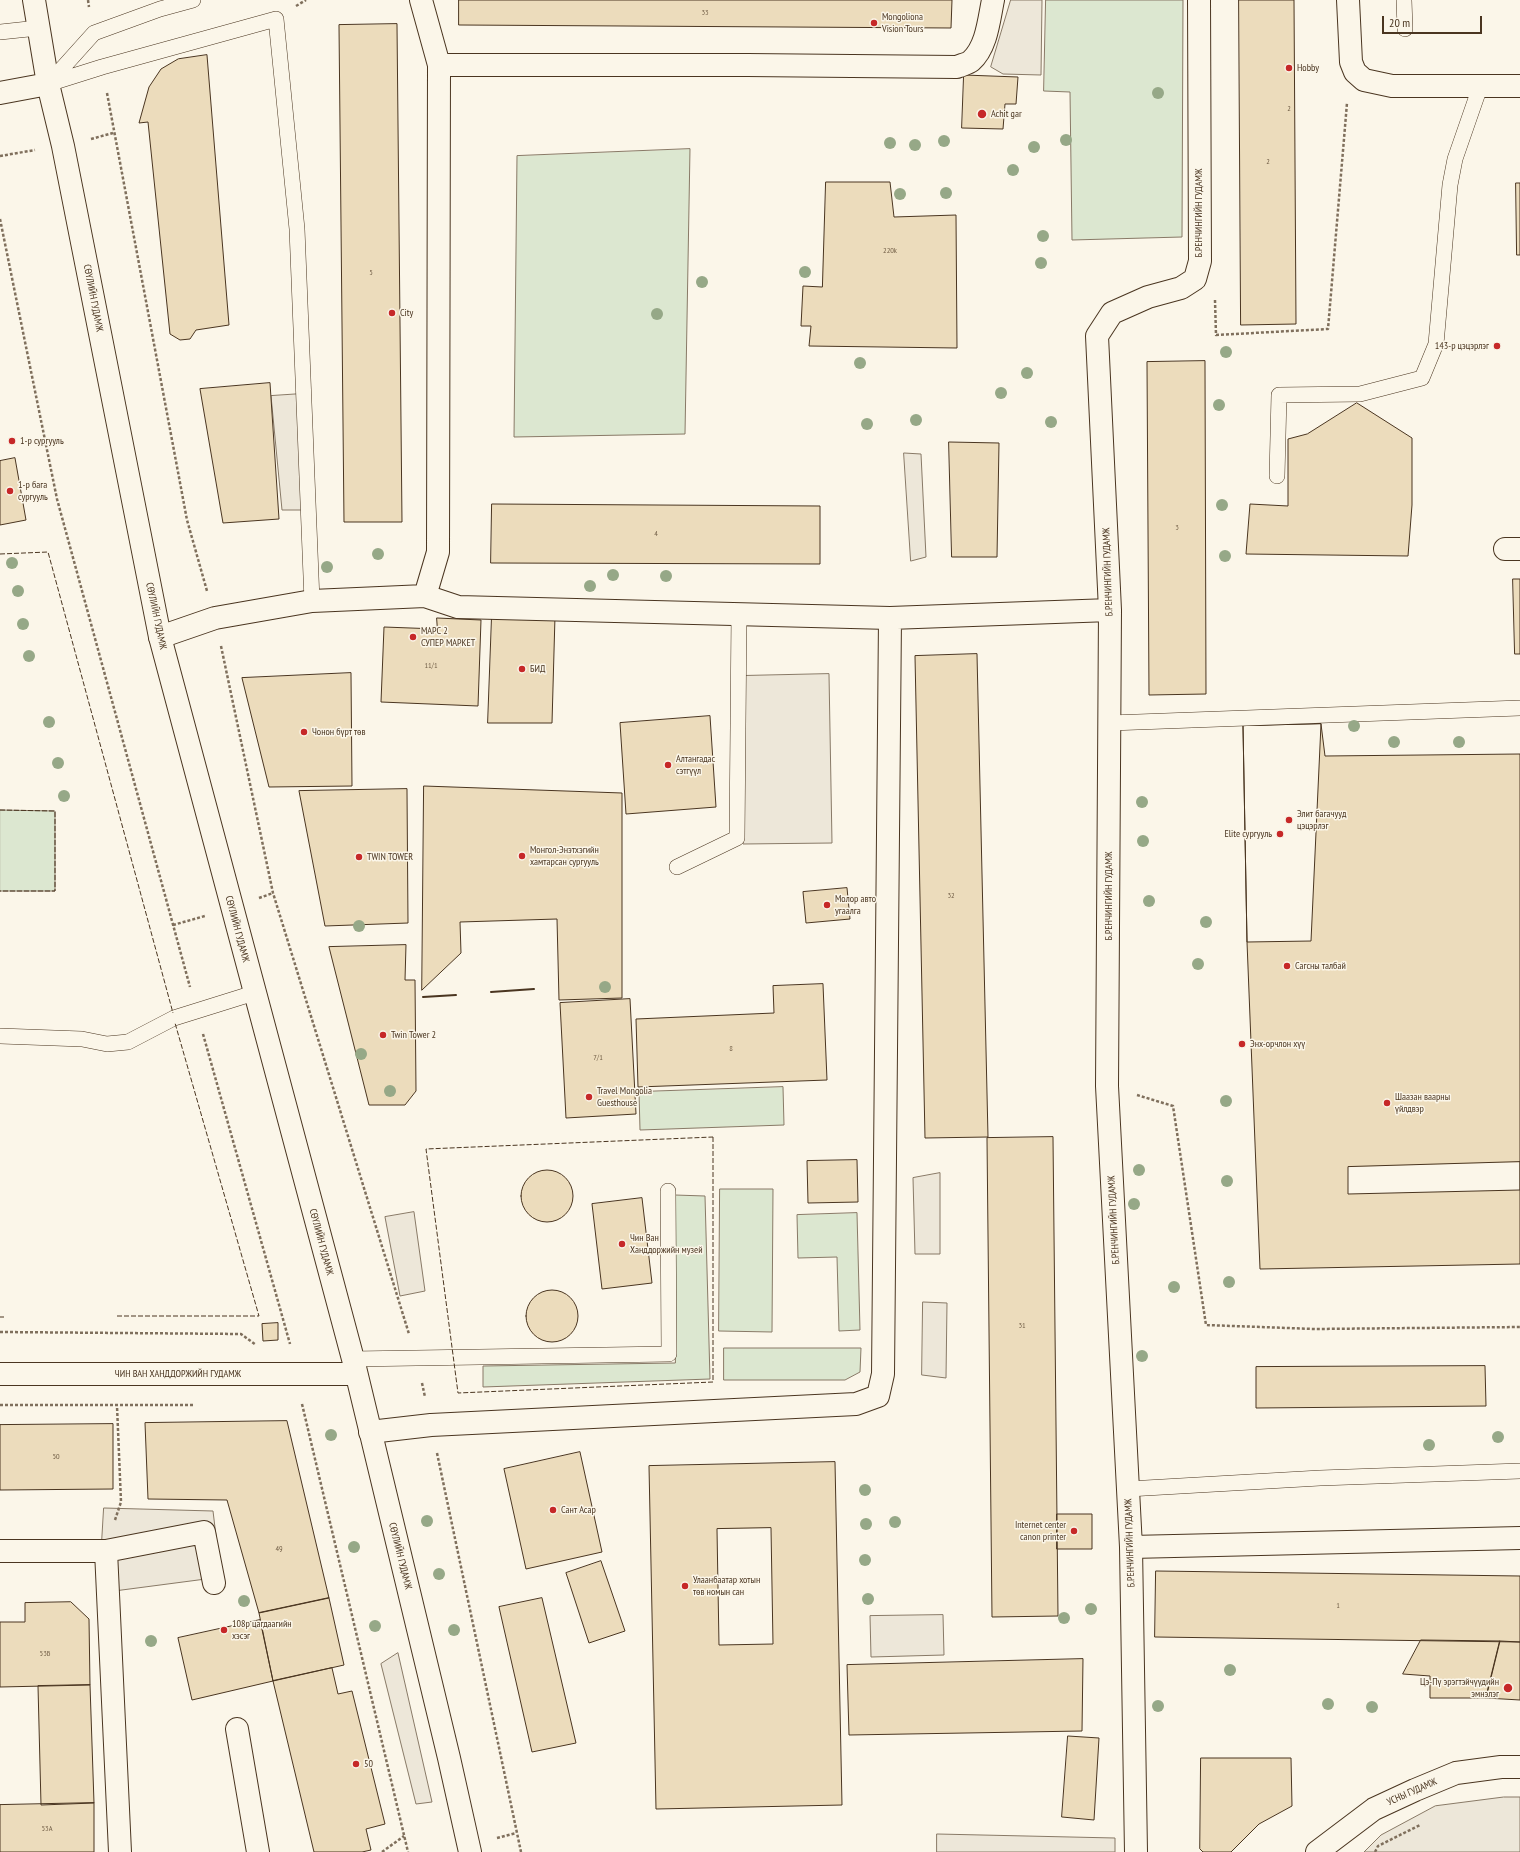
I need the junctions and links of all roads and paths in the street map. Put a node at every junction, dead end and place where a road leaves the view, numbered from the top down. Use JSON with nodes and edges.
{"nodes":[{"id":1,"x":34,"y":0,"type":"edge"},
{"id":2,"x":88,"y":0,"type":"edge"},
{"id":3,"x":193,"y":0,"type":"edge"},
{"id":4,"x":420,"y":0,"type":"edge"},
{"id":5,"x":993,"y":0,"type":"edge"},
{"id":6,"x":1199,"y":0,"type":"edge"},
{"id":7,"x":1348,"y":0,"type":"edge"},
{"id":8,"x":1404,"y":0,"type":"edge"},
{"id":9,"x":38,"y":28,"type":"junction"},
{"id":10,"x":1404,"y":28,"type":"dead end"},
{"id":11,"x":0,"y":32,"type":"edge"},
{"id":12,"x":94,"y":33,"type":"junction"},
{"id":13,"x":1351,"y":62,"type":"junction"},
{"id":14,"x":439,"y":65,"type":"junction"},
{"id":15,"x":102,"y":67,"type":"junction"},
{"id":16,"x":48,"y":84,"type":"junction"},
{"id":17,"x":1520,"y":86,"type":"edge"},
{"id":18,"x":1480,"y":87,"type":"junction"},
{"id":19,"x":0,"y":93,"type":"edge"},
{"id":20,"x":0,"y":219,"type":"edge"},
{"id":21,"x":1214,"y":295,"type":"dead end"},
{"id":22,"x":1277,"y":476,"type":"dead end"},
{"id":23,"x":424,"y":596,"type":"junction"},
{"id":24,"x":312,"y":601,"type":"junction"},
{"id":25,"x":1110,"y":610,"type":"junction"},
{"id":26,"x":739,"y":614,"type":"junction"},
{"id":27,"x":215,"y":618,"type":"junction"},
{"id":28,"x":890,"y":618,"type":"junction"},
{"id":29,"x":160,"y":637,"type":"junction"},
{"id":30,"x":1520,"y":708,"type":"edge"},
{"id":31,"x":1110,"y":723,"type":"junction"},
{"id":32,"x":677,"y":867,"type":"dead end"},
{"id":33,"x":254,"y":994,"type":"junction"},
{"id":34,"x":197,"y":1011,"type":"junction"},
{"id":35,"x":0,"y":1036,"type":"edge"},
{"id":36,"x":1107,"y":1086,"type":"junction"},
{"id":37,"x":668,"y":1191,"type":"dead end"},
{"id":38,"x":1520,"y":1327,"type":"edge"},
{"id":39,"x":0,"y":1332,"type":"edge"},
{"id":40,"x":284,"y":1345,"type":"dead end"},
{"id":41,"x":258,"y":1346,"type":"dead end"},
{"id":42,"x":417,"y":1358,"type":"junction"},
{"id":43,"x":354,"y":1367,"type":"junction"},
{"id":44,"x":0,"y":1374,"type":"edge"},
{"id":45,"x":296,"y":1404,"type":"dead end"},
{"id":46,"x":0,"y":1405,"type":"edge"},
{"id":47,"x":195,"y":1405,"type":"dead end"},
{"id":48,"x":117,"y":1406,"type":"junction"},
{"id":49,"x":431,"y":1425,"type":"junction"},
{"id":50,"x":370,"y":1432,"type":"junction"},
{"id":51,"x":1520,"y":1470,"type":"edge"},
{"id":52,"x":1128,"y":1489,"type":"junction"},
{"id":53,"x":1520,"y":1538,"type":"edge"},
{"id":54,"x":1131,"y":1547,"type":"junction"},
{"id":55,"x":0,"y":1551,"type":"edge"},
{"id":56,"x":106,"y":1551,"type":"junction"},
{"id":57,"x":214,"y":1583,"type":"dead end"},
{"id":58,"x":237,"y":1729,"type":"dead end"},
{"id":59,"x":1520,"y":1767,"type":"edge"},
{"id":60,"x":1420,"y":1825,"type":"dead end"},
{"id":61,"x":404,"y":1836,"type":"junction"},
{"id":62,"x":120,"y":1852,"type":"edge"},
{"id":63,"x":258,"y":1852,"type":"edge"},
{"id":64,"x":382,"y":1852,"type":"edge"},
{"id":65,"x":408,"y":1852,"type":"edge"},
{"id":66,"x":470,"y":1852,"type":"edge"},
{"id":67,"x":521,"y":1852,"type":"edge"},
{"id":68,"x":1136,"y":1852,"type":"edge"},
{"id":69,"x":1317,"y":1852,"type":"edge"},
{"id":70,"x":1375,"y":1852,"type":"edge"}],
"edges":[{"from":1,"to":9,"type":"street","name":"СӨҮЛИЙН ГУДАМЖ"},
{"from":2,"to":12,"type":"path"},
{"from":3,"to":12,"type":"lane"},
{"from":4,"to":14,"type":"street"},
{"from":5,"to":14,"type":"street"},
{"from":6,"to":25,"type":"street","name":"Б.РЕНЧИНГИЙН ГУДАМЖ"},
{"from":7,"to":13,"type":"street"},
{"from":8,"to":10,"type":"lane"},
{"from":9,"to":11,"type":"lane"},
{"from":9,"to":16,"type":"street","name":"СӨҮЛИЙН ГУДАМЖ"},
{"from":12,"to":16,"type":"lane"},
{"from":13,"to":18,"type":"street"},
{"from":13,"to":21,"type":"path"},
{"from":14,"to":23,"type":"street"},
{"from":15,"to":16,"type":"lane"},
{"from":15,"to":24,"type":"lane"},
{"from":15,"to":27,"type":"path"},
{"from":16,"to":19,"type":"street"},
{"from":16,"to":29,"type":"street","name":"СӨҮЛИЙН ГУДАМЖ"},
{"from":17,"to":18,"type":"street"},
{"from":18,"to":22,"type":"lane"},
{"from":20,"to":34,"type":"path"},
{"from":23,"to":24,"type":"street"},
{"from":23,"to":26,"type":"street"},
{"from":24,"to":27,"type":"street"},
{"from":25,"to":28,"type":"street"},
{"from":25,"to":31,"type":"street","name":"Б.РЕНЧИНГИЙН ГУДАМЖ"},
{"from":26,"to":28,"type":"street"},
{"from":26,"to":32,"type":"lane"},
{"from":27,"to":29,"type":"street"},
{"from":27,"to":42,"type":"path"},
{"from":28,"to":49,"type":"street"},
{"from":29,"to":33,"type":"street","name":"СӨҮЛИЙН ГУДАМЖ"},
{"from":30,"to":31,"type":"lane"},
{"from":31,"to":36,"type":"street","name":"Б.РЕНЧИНГИЙН ГУДАМЖ"},
{"from":33,"to":34,"type":"lane"},
{"from":33,"to":43,"type":"street","name":"СӨҮЛИЙН ГУДАМЖ"},
{"from":34,"to":35,"type":"lane"},
{"from":34,"to":40,"type":"path"},
{"from":36,"to":38,"type":"path"},
{"from":36,"to":52,"type":"street","name":"Б.РЕНЧИНГИЙН ГУДАМЖ"},
{"from":37,"to":42,"type":"lane"},
{"from":39,"to":41,"type":"path"},
{"from":42,"to":43,"type":"lane"},
{"from":42,"to":49,"type":"path"},
{"from":43,"to":44,"type":"street","name":"ЧИН ВАН ХАНДДОРЖИЙН ГУДАМЖ"},
{"from":43,"to":50,"type":"street","name":"СӨҮЛИЙН ГУДАМЖ"},
{"from":45,"to":61,"type":"path"},
{"from":46,"to":48,"type":"path"},
{"from":47,"to":48,"type":"path"},
{"from":48,"to":56,"type":"path"},
{"from":49,"to":50,"type":"street"},
{"from":49,"to":67,"type":"path"},
{"from":50,"to":66,"type":"street","name":"СӨҮЛИЙН ГУДАМЖ"},
{"from":51,"to":52,"type":"lane"},
{"from":52,"to":54,"type":"street","name":"Б.РЕНЧИНГИЙН ГУДАМЖ"},
{"from":53,"to":54,"type":"street"},
{"from":54,"to":68,"type":"street","name":"Б.РЕНЧИНГИЙН ГУДАМЖ"},
{"from":55,"to":56,"type":"street"},
{"from":56,"to":57,"type":"street"},
{"from":56,"to":62,"type":"street"},
{"from":58,"to":63,"type":"street"},
{"from":59,"to":69,"type":"street","name":"УСНЫ ГУДАМЖ"},
{"from":60,"to":70,"type":"path"},
{"from":61,"to":64,"type":"path"},
{"from":61,"to":65,"type":"path"}]}
